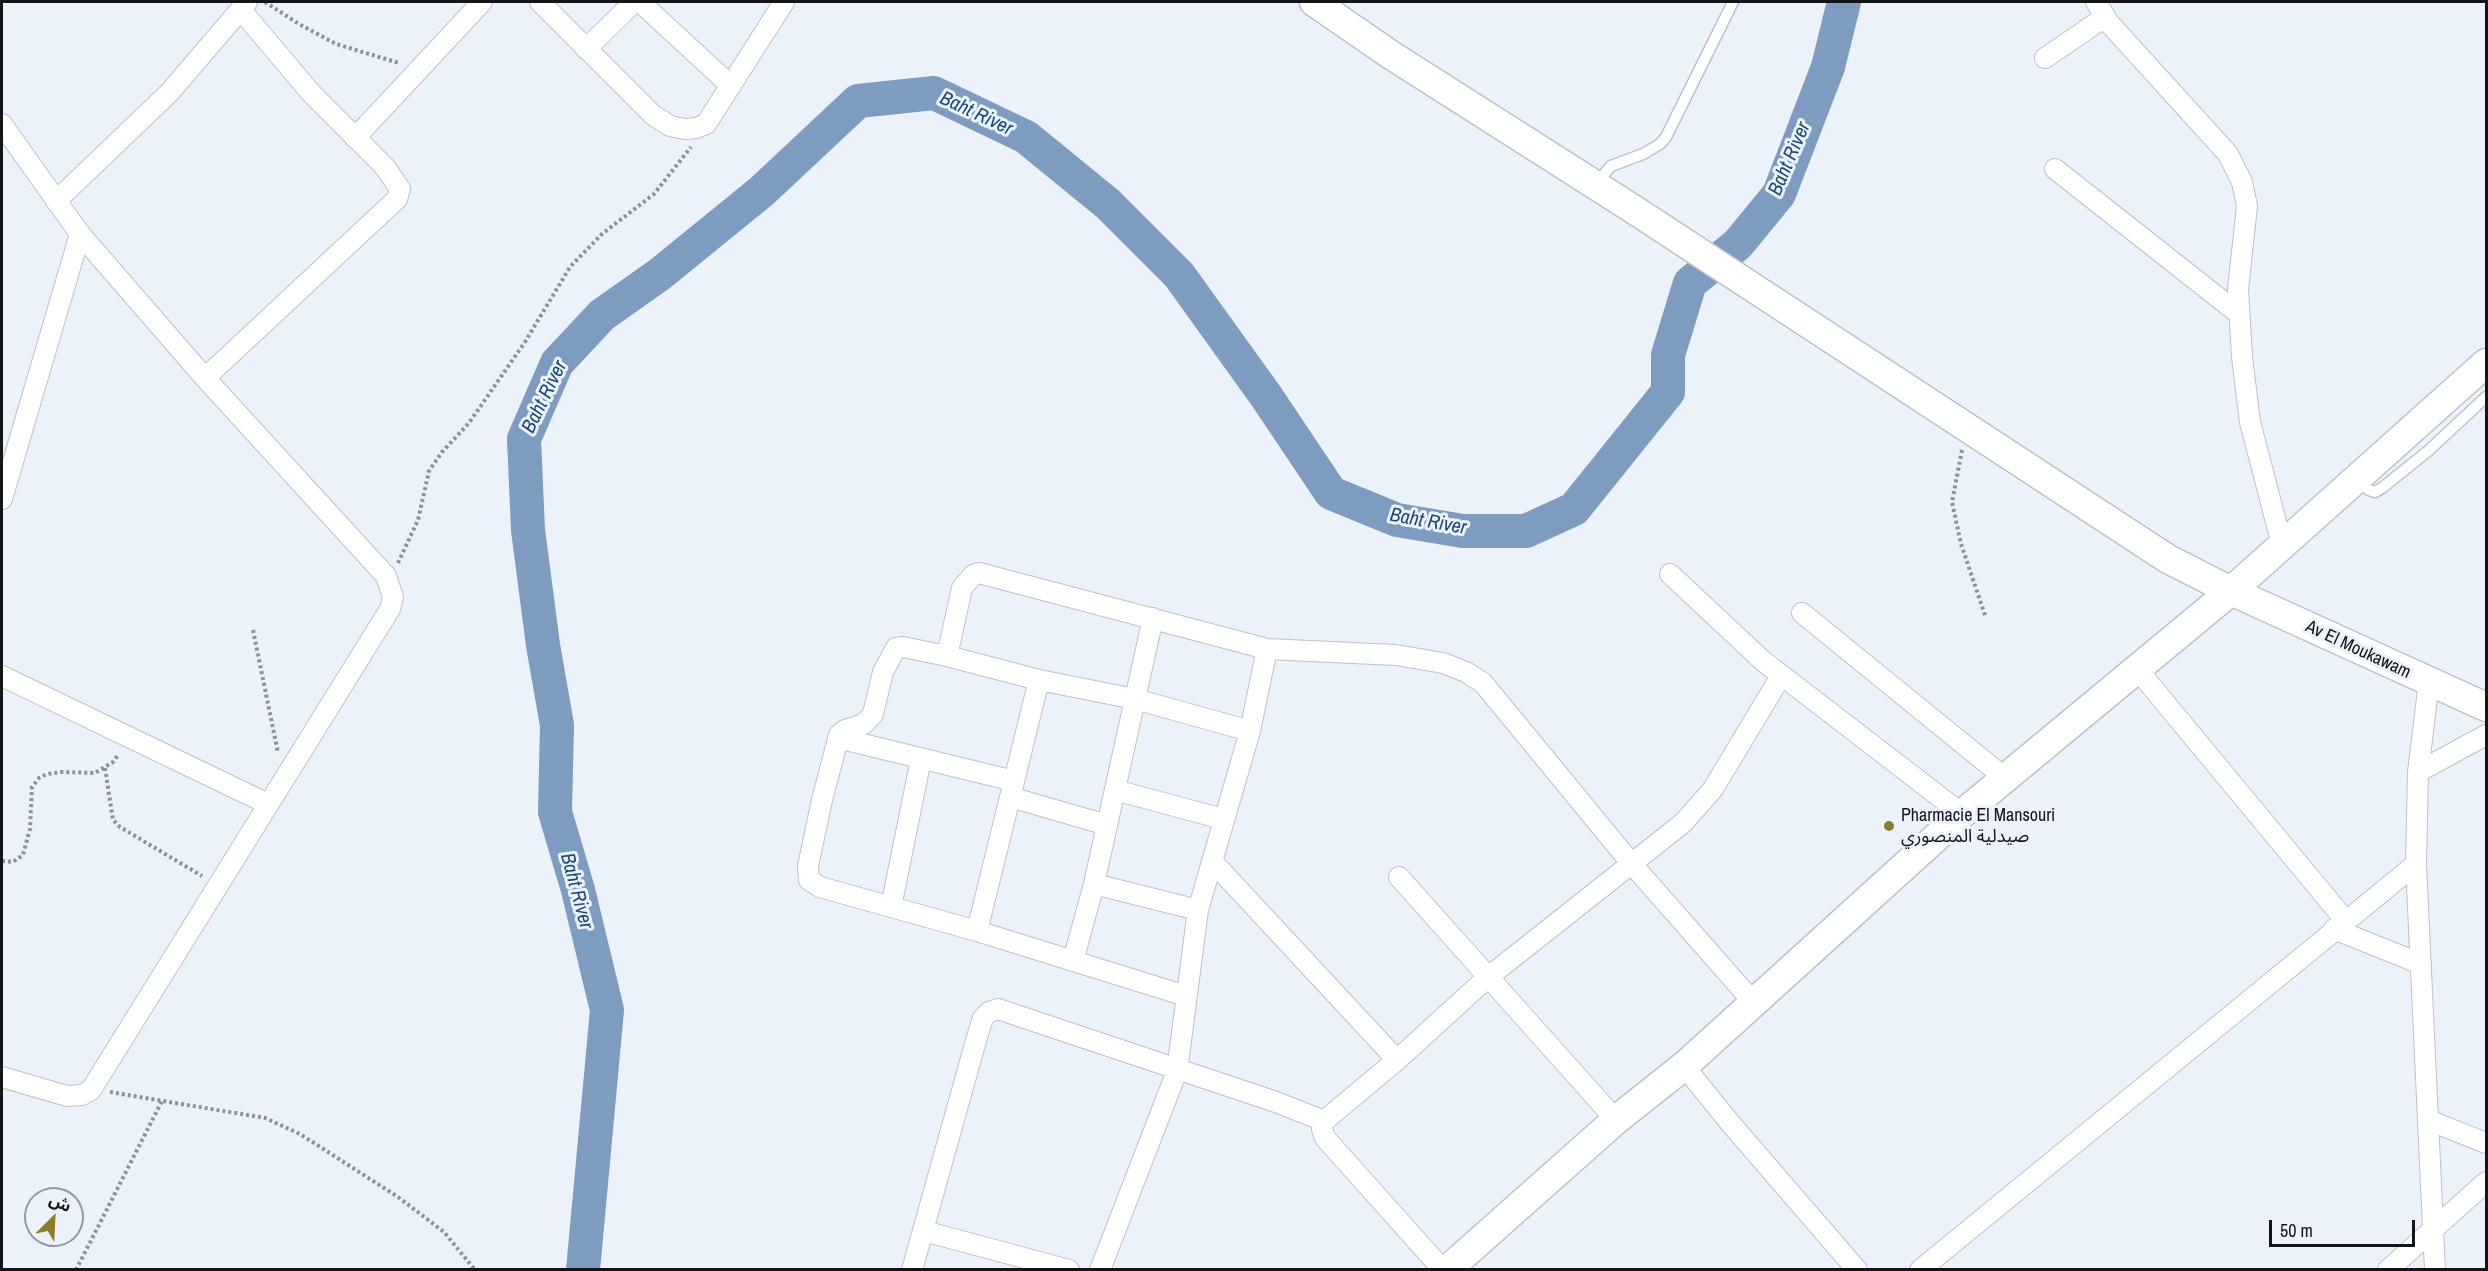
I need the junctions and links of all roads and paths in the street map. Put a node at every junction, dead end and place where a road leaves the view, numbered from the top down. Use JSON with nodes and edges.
{"nodes":[{"id":1,"x":265,"y":2,"type":"edge"},
{"id":2,"x":482,"y":2,"type":"edge"},
{"id":3,"x":540,"y":2,"type":"edge"},
{"id":4,"x":634,"y":2,"type":"edge"},
{"id":5,"x":640,"y":2,"type":"edge"},
{"id":6,"x":784,"y":2,"type":"edge"},
{"id":7,"x":1314,"y":2,"type":"edge"},
{"id":8,"x":1733,"y":2,"type":"edge"},
{"id":9,"x":244,"y":6,"type":"edge"},
{"id":10,"x":2101,"y":9,"type":"edge"},
{"id":11,"x":586,"y":49,"type":"junction"},
{"id":12,"x":2045,"y":58,"type":"dead end"},
{"id":13,"x":419,"y":69,"type":"junction"},
{"id":14,"x":730,"y":86,"type":"junction"},
{"id":15,"x":2,"y":124,"type":"edge"},
{"id":16,"x":706,"y":124,"type":"junction"},
{"id":17,"x":356,"y":138,"type":"junction"},
{"id":18,"x":2055,"y":169,"type":"dead end"},
{"id":19,"x":1595,"y":185,"type":"junction"},
{"id":20,"x":56,"y":201,"type":"junction"},
{"id":21,"x":80,"y":234,"type":"junction"},
{"id":22,"x":2239,"y":314,"type":"junction"},
{"id":23,"x":2487,"y":363,"type":"edge"},
{"id":24,"x":205,"y":378,"type":"junction"},
{"id":25,"x":2487,"y":397,"type":"edge"},
{"id":26,"x":1967,"y":426,"type":"junction"},
{"id":27,"x":2355,"y":480,"type":"junction"},
{"id":28,"x":2,"y":499,"type":"edge"},
{"id":29,"x":2282,"y":545,"type":"junction"},
{"id":30,"x":1670,"y":574,"type":"dead end"},
{"id":31,"x":389,"y":581,"type":"junction"},
{"id":32,"x":2231,"y":591,"type":"junction"},
{"id":33,"x":1802,"y":612,"type":"dead end"},
{"id":34,"x":1153,"y":618,"type":"junction"},
{"id":35,"x":1986,"y":618,"type":"dead end"},
{"id":36,"x":253,"y":630,"type":"dead end"},
{"id":37,"x":1267,"y":649,"type":"junction"},
{"id":38,"x":947,"y":656,"type":"junction"},
{"id":39,"x":2137,"y":669,"type":"junction"},
{"id":40,"x":2,"y":676,"type":"edge"},
{"id":41,"x":1781,"y":676,"type":"junction"},
{"id":42,"x":1039,"y":680,"type":"junction"},
{"id":43,"x":2429,"y":682,"type":"junction"},
{"id":44,"x":1136,"y":699,"type":"junction"},
{"id":45,"x":2487,"y":707,"type":"edge"},
{"id":46,"x":1250,"y":730,"type":"junction"},
{"id":47,"x":2487,"y":735,"type":"edge"},
{"id":48,"x":130,"y":738,"type":"junction"},
{"id":49,"x":838,"y":738,"type":"junction"},
{"id":50,"x":921,"y":759,"type":"junction"},
{"id":51,"x":105,"y":768,"type":"junction"},
{"id":52,"x":2418,"y":772,"type":"junction"},
{"id":53,"x":284,"y":778,"type":"junction"},
{"id":54,"x":2005,"y":778,"type":"junction"},
{"id":55,"x":1012,"y":789,"type":"junction"},
{"id":56,"x":1115,"y":790,"type":"junction"},
{"id":57,"x":268,"y":804,"type":"junction"},
{"id":58,"x":1962,"y":814,"type":"junction"},
{"id":59,"x":1224,"y":819,"type":"junction"},
{"id":60,"x":1107,"y":825,"type":"junction"},
{"id":61,"x":2,"y":861,"type":"edge"},
{"id":62,"x":1212,"y":861,"type":"junction"},
{"id":63,"x":1632,"y":863,"type":"junction"},
{"id":64,"x":2416,"y":864,"type":"junction"},
{"id":65,"x":1399,"y":877,"type":"dead end"},
{"id":66,"x":1094,"y":884,"type":"junction"},
{"id":67,"x":218,"y":886,"type":"junction"},
{"id":68,"x":891,"y":907,"type":"junction"},
{"id":69,"x":1198,"y":910,"type":"junction"},
{"id":70,"x":2340,"y":925,"type":"junction"},
{"id":71,"x":977,"y":932,"type":"junction"},
{"id":72,"x":1073,"y":961,"type":"junction"},
{"id":73,"x":2421,"y":964,"type":"junction"},
{"id":74,"x":1487,"y":978,"type":"junction"},
{"id":75,"x":1186,"y":996,"type":"junction"},
{"id":76,"x":1754,"y":1003,"type":"junction"},
{"id":77,"x":1397,"y":1060,"type":"junction"},
{"id":78,"x":1684,"y":1066,"type":"junction"},
{"id":79,"x":1177,"y":1071,"type":"junction"},
{"id":80,"x":2,"y":1077,"type":"edge"},
{"id":81,"x":91,"y":1089,"type":"junction"},
{"id":82,"x":162,"y":1101,"type":"junction"},
{"id":83,"x":1616,"y":1120,"type":"junction"},
{"id":84,"x":2428,"y":1120,"type":"junction"},
{"id":85,"x":1324,"y":1121,"type":"junction"},
{"id":86,"x":2487,"y":1143,"type":"edge"},
{"id":87,"x":2487,"y":1182,"type":"edge"},
{"id":88,"x":924,"y":1231,"type":"junction"},
{"id":89,"x":2434,"y":1231,"type":"junction"},
{"id":90,"x":76,"y":1269,"type":"edge"},
{"id":91,"x":475,"y":1269,"type":"edge"},
{"id":92,"x":912,"y":1269,"type":"edge"},
{"id":93,"x":1069,"y":1269,"type":"edge"},
{"id":94,"x":1100,"y":1269,"type":"edge"},
{"id":95,"x":1445,"y":1269,"type":"edge"},
{"id":96,"x":1857,"y":1269,"type":"edge"},
{"id":97,"x":1920,"y":1269,"type":"edge"},
{"id":98,"x":2388,"y":1269,"type":"edge"},
{"id":99,"x":2435,"y":1269,"type":"edge"}],
"edges":[{"from":1,"to":13,"type":"path"},
{"from":2,"to":13,"type":"street"},
{"from":3,"to":11,"type":"street"},
{"from":4,"to":11,"type":"street"},
{"from":5,"to":14,"type":"street"},
{"from":6,"to":14,"type":"street"},
{"from":7,"to":19,"type":"main road","name":"Av El Moukawam"},
{"from":8,"to":19,"type":"lane"},
{"from":9,"to":17,"type":"street"},
{"from":9,"to":20,"type":"street"},
{"from":10,"to":12,"type":"street"},
{"from":10,"to":22,"type":"street"},
{"from":11,"to":16,"type":"street"},
{"from":13,"to":17,"type":"street"},
{"from":14,"to":16,"type":"street"},
{"from":15,"to":20,"type":"street"},
{"from":16,"to":31,"type":"path"},
{"from":17,"to":24,"type":"street"},
{"from":18,"to":22,"type":"street"},
{"from":19,"to":26,"type":"main road","name":"Av El Moukawam"},
{"from":20,"to":21,"type":"street"},
{"from":21,"to":24,"type":"street"},
{"from":21,"to":28,"type":"street"},
{"from":22,"to":29,"type":"street"},
{"from":23,"to":27,"type":"main road"},
{"from":24,"to":31,"type":"street"},
{"from":25,"to":27,"type":"lane"},
{"from":26,"to":32,"type":"main road","name":"Av El Moukawam"},
{"from":26,"to":35,"type":"path"},
{"from":27,"to":29,"type":"main road"},
{"from":29,"to":32,"type":"main road"},
{"from":30,"to":41,"type":"street"},
{"from":31,"to":53,"type":"street"},
{"from":32,"to":39,"type":"main road"},
{"from":32,"to":43,"type":"main road","name":"Av El Moukawam"},
{"from":33,"to":54,"type":"street"},
{"from":34,"to":37,"type":"street"},
{"from":34,"to":38,"type":"street"},
{"from":34,"to":44,"type":"street"},
{"from":36,"to":53,"type":"path"},
{"from":37,"to":46,"type":"street"},
{"from":37,"to":63,"type":"street"},
{"from":38,"to":42,"type":"street"},
{"from":38,"to":49,"type":"street"},
{"from":39,"to":54,"type":"main road"},
{"from":39,"to":70,"type":"street"},
{"from":40,"to":48,"type":"street"},
{"from":41,"to":58,"type":"street"},
{"from":41,"to":63,"type":"street"},
{"from":42,"to":44,"type":"street"},
{"from":42,"to":55,"type":"street"},
{"from":43,"to":45,"type":"main road","name":"Av El Moukawam"},
{"from":43,"to":52,"type":"street"},
{"from":44,"to":46,"type":"street"},
{"from":44,"to":56,"type":"street"},
{"from":46,"to":59,"type":"street"},
{"from":47,"to":52,"type":"street"},
{"from":48,"to":51,"type":"path"},
{"from":48,"to":57,"type":"street"},
{"from":49,"to":50,"type":"street"},
{"from":49,"to":68,"type":"street"},
{"from":50,"to":55,"type":"street"},
{"from":50,"to":68,"type":"street"},
{"from":51,"to":61,"type":"path"},
{"from":51,"to":67,"type":"path"},
{"from":52,"to":64,"type":"street"},
{"from":53,"to":57,"type":"street"},
{"from":54,"to":58,"type":"main road"},
{"from":55,"to":60,"type":"street"},
{"from":55,"to":71,"type":"street"},
{"from":56,"to":59,"type":"street"},
{"from":56,"to":60,"type":"street"},
{"from":57,"to":67,"type":"street"},
{"from":58,"to":76,"type":"main road"},
{"from":59,"to":62,"type":"street"},
{"from":60,"to":66,"type":"street"},
{"from":62,"to":69,"type":"street"},
{"from":62,"to":77,"type":"street"},
{"from":63,"to":74,"type":"street"},
{"from":63,"to":76,"type":"street"},
{"from":64,"to":70,"type":"street"},
{"from":64,"to":73,"type":"street"},
{"from":65,"to":74,"type":"street"},
{"from":66,"to":69,"type":"street"},
{"from":66,"to":72,"type":"street"},
{"from":67,"to":81,"type":"street"},
{"from":68,"to":71,"type":"street"},
{"from":69,"to":75,"type":"street"},
{"from":70,"to":73,"type":"street"},
{"from":70,"to":97,"type":"street"},
{"from":71,"to":72,"type":"street"},
{"from":72,"to":75,"type":"street"},
{"from":73,"to":84,"type":"street"},
{"from":74,"to":77,"type":"street"},
{"from":74,"to":83,"type":"street"},
{"from":75,"to":79,"type":"street"},
{"from":76,"to":78,"type":"main road"},
{"from":77,"to":85,"type":"street"},
{"from":78,"to":83,"type":"main road"},
{"from":78,"to":96,"type":"street"},
{"from":79,"to":85,"type":"street"},
{"from":79,"to":88,"type":"street"},
{"from":79,"to":94,"type":"street"},
{"from":80,"to":81,"type":"street"},
{"from":81,"to":82,"type":"path"},
{"from":82,"to":90,"type":"path"},
{"from":82,"to":91,"type":"path"},
{"from":83,"to":95,"type":"main road"},
{"from":84,"to":86,"type":"street"},
{"from":84,"to":89,"type":"street"},
{"from":85,"to":95,"type":"street"},
{"from":87,"to":89,"type":"street"},
{"from":88,"to":92,"type":"street"},
{"from":88,"to":93,"type":"street"},
{"from":89,"to":98,"type":"street"},
{"from":89,"to":99,"type":"street"}]}
